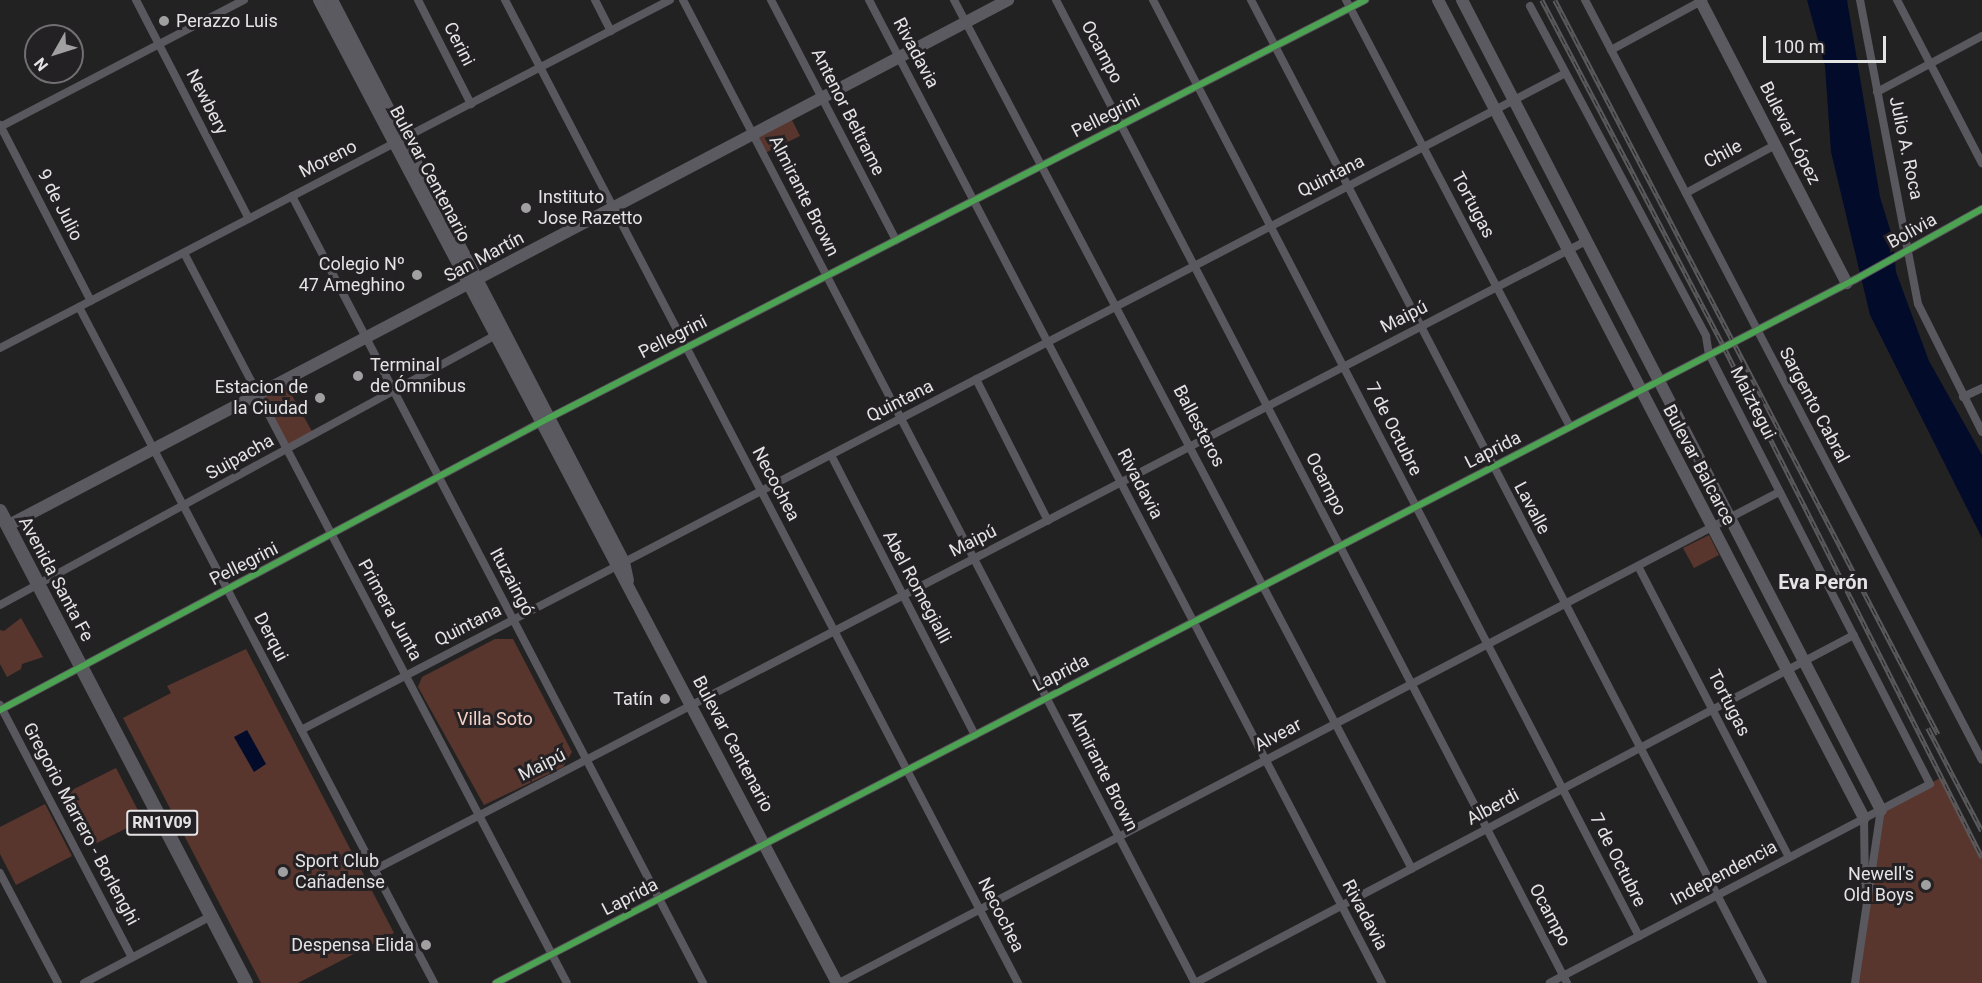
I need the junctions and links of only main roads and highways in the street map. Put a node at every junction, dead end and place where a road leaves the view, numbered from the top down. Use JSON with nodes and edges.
{"nodes":[{"id":1,"x":319,"y":0,"type":"edge"},
{"id":2,"x":332,"y":0,"type":"edge"},
{"id":3,"x":1008,"y":0,"type":"edge"},
{"id":4,"x":1438,"y":0,"type":"edge"},
{"id":5,"x":1462,"y":0,"type":"edge"},
{"id":6,"x":1702,"y":1,"type":"edge"},
{"id":7,"x":399,"y":141,"type":"junction"},
{"id":8,"x":1851,"y":281,"type":"road end"},
{"id":9,"x":473,"y":283,"type":"junction"},
{"id":10,"x":544,"y":420,"type":"junction"},
{"id":11,"x":0,"y":511,"type":"edge"},
{"id":12,"x":8,"y":526,"type":"junction"},
{"id":13,"x":1882,"y":809,"type":"road end"},
{"id":14,"x":1864,"y":818,"type":"road end"},
{"id":15,"x":246,"y":983,"type":"edge"},
{"id":16,"x":838,"y":983,"type":"edge"}],
"edges":[{"from":1,"to":7,"type":"main road","name":"Bulevar Centenario"},
{"from":2,"to":7,"type":"main road","name":"Bulevar Centenario"},
{"from":3,"to":9,"type":"main road","name":"San Martín"},
{"from":4,"to":14,"type":"main road","name":"Bulevar Balcarce"},
{"from":5,"to":13,"type":"main road","name":"Bulevar Balcarce"},
{"from":6,"to":8,"type":"main road","name":"Bulevar López"},
{"from":7,"to":9,"type":"main road","name":"Bulevar Centenario"},
{"from":9,"to":10,"type":"main road","name":"Bulevar Centenario"},
{"from":9,"to":10,"type":"main road","name":"Bulevar Centenario"},
{"from":9,"to":12,"type":"main road","name":"San Martín"},
{"from":10,"to":16,"type":"main road","name":"Bulevar Centenario"},
{"from":11,"to":12,"type":"main road","name":"Avenida Santa Fe","number":"RN1V09"},
{"from":12,"to":15,"type":"main road","name":"Avenida Santa Fe","number":"RN1V09"}]}
